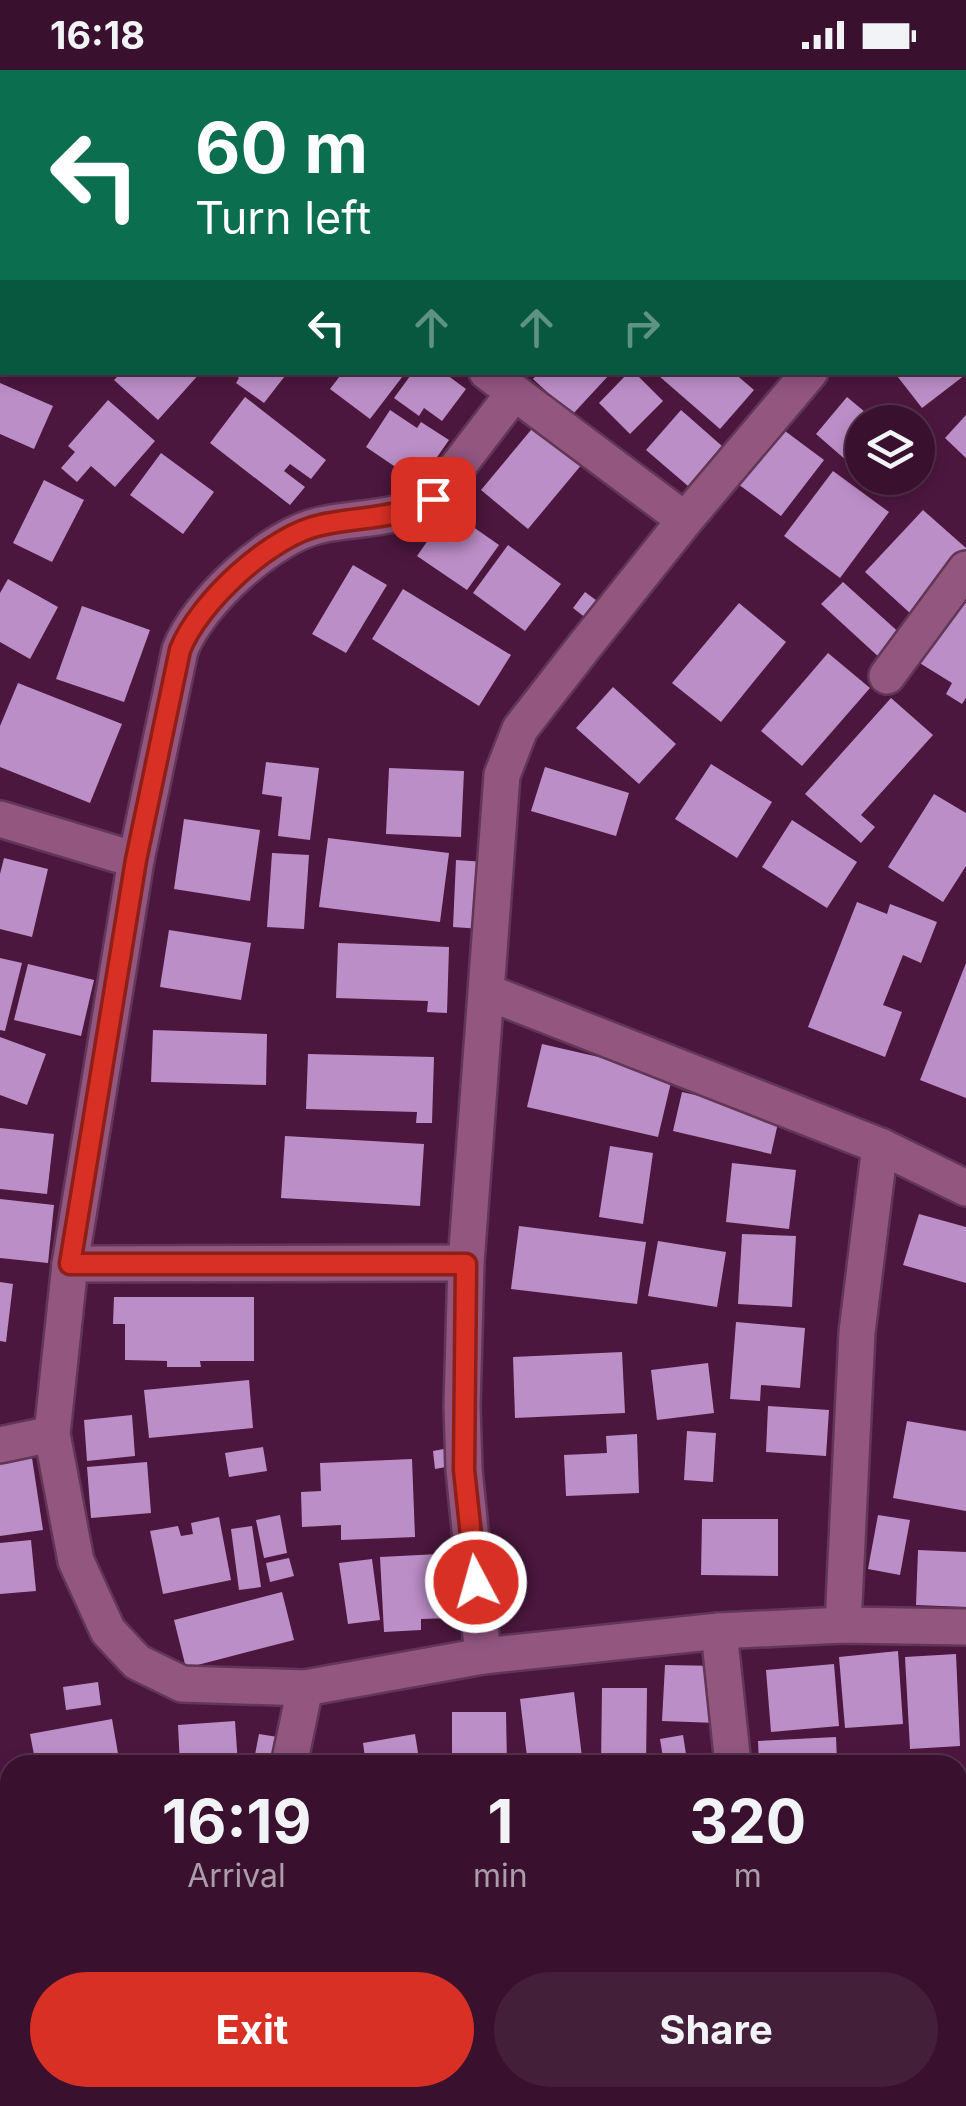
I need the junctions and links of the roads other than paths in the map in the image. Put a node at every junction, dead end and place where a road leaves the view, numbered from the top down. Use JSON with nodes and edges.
{"nodes":[{"id":1,"x":807,"y":375,"type":"edge"},
{"id":2,"x":501,"y":380,"type":"edge"},
{"id":3,"x":685,"y":520,"type":"junction"},
{"id":4,"x":966,"y":569,"type":"edge"},
{"id":5,"x":887,"y":676,"type":"dead end"},
{"id":6,"x":0,"y":820,"type":"edge"},
{"id":7,"x":136,"y":860,"type":"junction"},
{"id":8,"x":487,"y":992,"type":"junction"},
{"id":9,"x":880,"y":1146,"type":"junction"},
{"id":10,"x":966,"y":1188,"type":"edge"},
{"id":11,"x":70,"y":1264,"type":"junction"},
{"id":12,"x":466,"y":1264,"type":"junction"},
{"id":13,"x":52,"y":1434,"type":"junction"},
{"id":14,"x":0,"y":1445,"type":"edge"},
{"id":15,"x":843,"y":1625,"type":"junction"},
{"id":16,"x":966,"y":1627,"type":"edge"},
{"id":17,"x":719,"y":1631,"type":"junction"},
{"id":18,"x":483,"y":1656,"type":"junction"},
{"id":19,"x":305,"y":1688,"type":"junction"},
{"id":20,"x":291,"y":1755,"type":"edge"},
{"id":21,"x":732,"y":1755,"type":"edge"}],
"edges":[{"from":1,"to":3,"type":"street"},
{"from":2,"to":3,"type":"street"},
{"from":2,"to":7,"type":"street"},
{"from":3,"to":8,"type":"street"},
{"from":4,"to":5,"type":"street"},
{"from":6,"to":7,"type":"street"},
{"from":7,"to":11,"type":"street"},
{"from":8,"to":9,"type":"street"},
{"from":8,"to":12,"type":"street"},
{"from":9,"to":10,"type":"street"},
{"from":9,"to":15,"type":"street"},
{"from":11,"to":12,"type":"street"},
{"from":11,"to":13,"type":"street"},
{"from":12,"to":18,"type":"street"},
{"from":13,"to":14,"type":"street"},
{"from":13,"to":19,"type":"street"},
{"from":15,"to":16,"type":"street"},
{"from":15,"to":17,"type":"street"},
{"from":17,"to":18,"type":"street"},
{"from":17,"to":21,"type":"street"},
{"from":18,"to":19,"type":"street"},
{"from":19,"to":20,"type":"street"}]}
